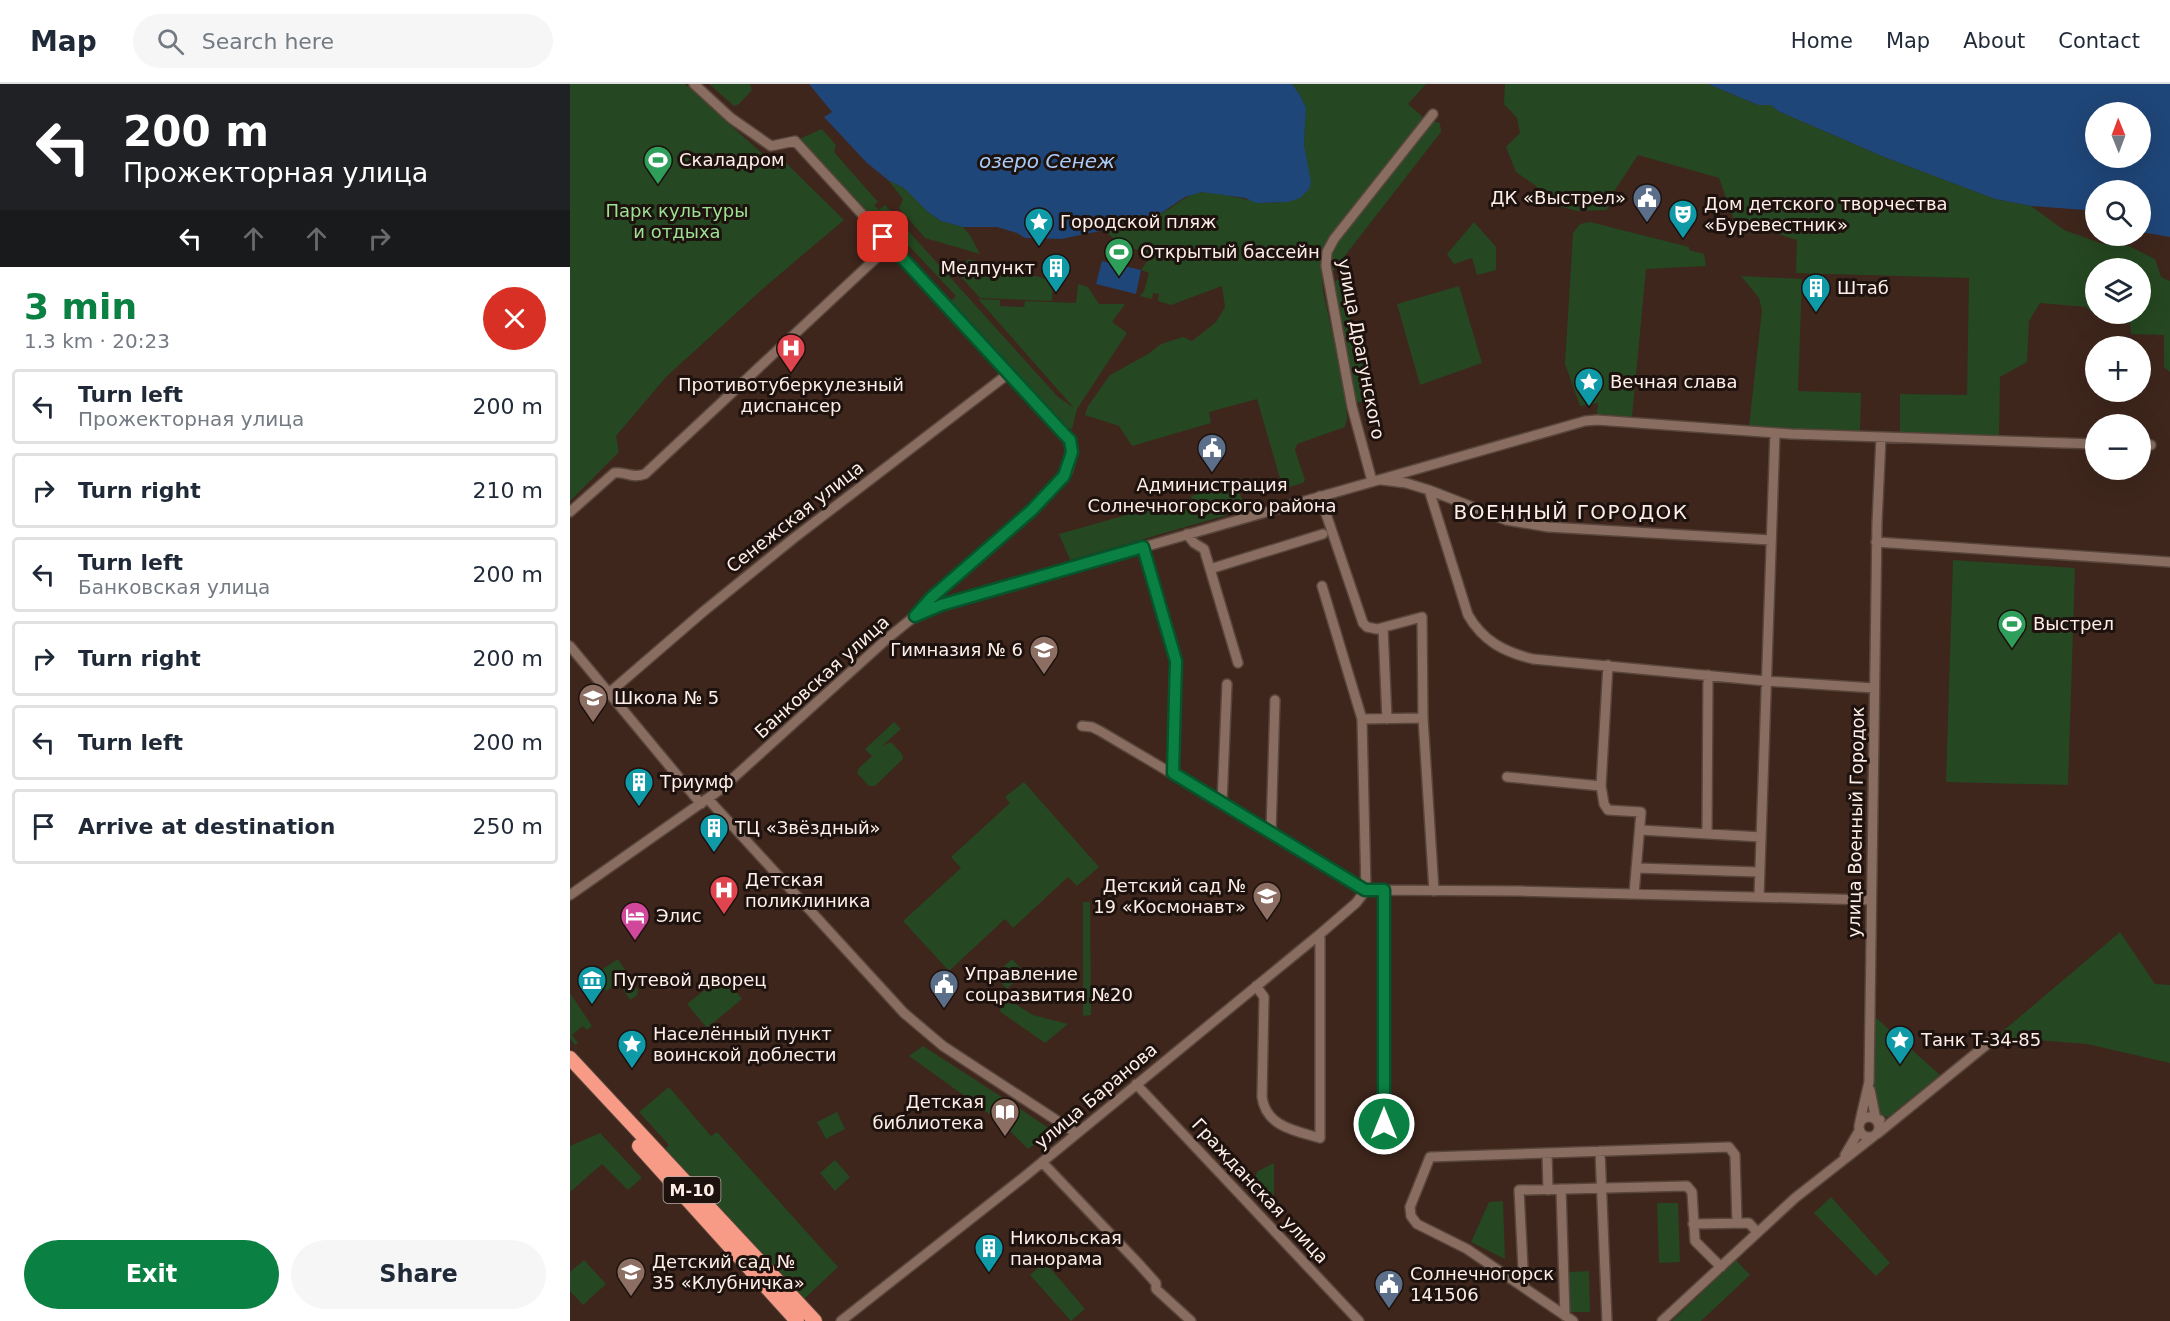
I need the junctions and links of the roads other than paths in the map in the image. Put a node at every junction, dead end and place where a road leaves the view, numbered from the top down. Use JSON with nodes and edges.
{"nodes":[{"id":1,"x":694,"y":84,"type":"edge"},
{"id":2,"x":1432,"y":114,"type":"dead end"},
{"id":3,"x":890,"y":244,"type":"junction"},
{"id":4,"x":1008,"y":374,"type":"junction"},
{"id":5,"x":1775,"y":433,"type":"junction"},
{"id":6,"x":1881,"y":437,"type":"junction"},
{"id":7,"x":2085,"y":444,"type":"edge"},
{"id":8,"x":1375,"y":480,"type":"junction"},
{"id":9,"x":1430,"y":490,"type":"junction"},
{"id":10,"x":1320,"y":496,"type":"junction"},
{"id":11,"x":570,"y":512,"type":"edge"},
{"id":12,"x":1187,"y":534,"type":"junction"},
{"id":13,"x":1323,"y":534,"type":"dead end"},
{"id":14,"x":1771,"y":540,"type":"junction"},
{"id":15,"x":1876,"y":542,"type":"junction"},
{"id":16,"x":1143,"y":547,"type":"junction"},
{"id":17,"x":2170,"y":562,"type":"edge"},
{"id":18,"x":1210,"y":569,"type":"junction"},
{"id":19,"x":1322,"y":586,"type":"dead end"},
{"id":20,"x":915,"y":616,"type":"junction"},
{"id":21,"x":1383,"y":628,"type":"junction"},
{"id":22,"x":570,"y":646,"type":"edge"},
{"id":23,"x":1238,"y":663,"type":"dead end"},
{"id":24,"x":1608,"y":665,"type":"junction"},
{"id":25,"x":1708,"y":675,"type":"junction"},
{"id":26,"x":1766,"y":681,"type":"junction"},
{"id":27,"x":1227,"y":684,"type":"dead end"},
{"id":28,"x":1874,"y":688,"type":"junction"},
{"id":29,"x":609,"y":693,"type":"junction"},
{"id":30,"x":1275,"y":700,"type":"dead end"},
{"id":31,"x":1387,"y":718,"type":"junction"},
{"id":32,"x":1422,"y":718,"type":"junction"},
{"id":33,"x":1362,"y":719,"type":"junction"},
{"id":34,"x":1082,"y":726,"type":"dead end"},
{"id":35,"x":1173,"y":773,"type":"junction"},
{"id":36,"x":1507,"y":777,"type":"dead end"},
{"id":37,"x":1601,"y":786,"type":"junction"},
{"id":38,"x":704,"y":801,"type":"junction"},
{"id":39,"x":1222,"y":803,"type":"junction"},
{"id":40,"x":1640,"y":830,"type":"junction"},
{"id":41,"x":1272,"y":832,"type":"junction"},
{"id":42,"x":1707,"y":834,"type":"junction"},
{"id":43,"x":1761,"y":837,"type":"junction"},
{"id":44,"x":1636,"y":868,"type":"junction"},
{"id":45,"x":1760,"y":872,"type":"junction"},
{"id":46,"x":1365,"y":890,"type":"junction"},
{"id":47,"x":1384,"y":890,"type":"junction"},
{"id":48,"x":1434,"y":891,"type":"junction"},
{"id":49,"x":1634,"y":894,"type":"junction"},
{"id":50,"x":570,"y":895,"type":"edge"},
{"id":51,"x":1758,"y":897,"type":"junction"},
{"id":52,"x":1871,"y":900,"type":"junction"},
{"id":53,"x":1320,"y":934,"type":"junction"},
{"id":54,"x":1256,"y":986,"type":"junction"},
{"id":55,"x":1996,"y":1037,"type":"dead end"},
{"id":56,"x":570,"y":1058,"type":"edge"},
{"id":57,"x":570,"y":1072,"type":"edge"},
{"id":58,"x":1869,"y":1082,"type":"junction"},
{"id":59,"x":1136,"y":1084,"type":"junction"},
{"id":60,"x":1900,"y":1116,"type":"junction"},
{"id":61,"x":1876,"y":1120,"type":"junction"},
{"id":62,"x":1064,"y":1125,"type":"junction"},
{"id":63,"x":1860,"y":1126,"type":"junction"},
{"id":64,"x":1076,"y":1133,"type":"junction"},
{"id":65,"x":1384,"y":1134,"type":"dead end"},
{"id":66,"x":1875,"y":1135,"type":"junction"},
{"id":67,"x":1064,"y":1143,"type":"junction"},
{"id":68,"x":1600,"y":1151,"type":"junction"},
{"id":69,"x":1547,"y":1153,"type":"junction"},
{"id":70,"x":1841,"y":1161,"type":"junction"},
{"id":71,"x":1042,"y":1162,"type":"junction"},
{"id":72,"x":1602,"y":1188,"type":"junction"},
{"id":73,"x":1561,"y":1189,"type":"junction"},
{"id":74,"x":1548,"y":1190,"type":"junction"},
{"id":75,"x":1737,"y":1223,"type":"junction"},
{"id":76,"x":1693,"y":1224,"type":"junction"},
{"id":77,"x":1757,"y":1232,"type":"junction"},
{"id":78,"x":1720,"y":1267,"type":"junction"},
{"id":79,"x":1524,"y":1287,"type":"junction"},
{"id":80,"x":1569,"y":1318,"type":"edge"},
{"id":81,"x":797,"y":1321,"type":"edge"},
{"id":82,"x":815,"y":1321,"type":"edge"},
{"id":83,"x":841,"y":1321,"type":"edge"},
{"id":84,"x":1191,"y":1321,"type":"edge"},
{"id":85,"x":1359,"y":1321,"type":"edge"},
{"id":86,"x":1607,"y":1321,"type":"edge"},
{"id":87,"x":1662,"y":1321,"type":"edge"}],
"edges":[{"from":1,"to":3,"type":"street"},
{"from":2,"to":8,"type":"street","name":"улица Драгунского"},
{"from":3,"to":4,"type":"street"},
{"from":3,"to":11,"type":"street"},
{"from":4,"to":20,"type":"street"},
{"from":4,"to":29,"type":"street","name":"Сенежская улица"},
{"from":5,"to":6,"type":"street","name":"Банковская улица"},
{"from":5,"to":8,"type":"street","name":"Банковская улица"},
{"from":5,"to":14,"type":"street"},
{"from":6,"to":7,"type":"street","name":"Банковская улица"},
{"from":6,"to":15,"type":"street","name":"улица Военный Городок"},
{"from":8,"to":9,"type":"street"},
{"from":8,"to":10,"type":"street","name":"Банковская улица"},
{"from":9,"to":14,"type":"street"},
{"from":9,"to":24,"type":"street"},
{"from":10,"to":12,"type":"street","name":"Банковская улица"},
{"from":10,"to":21,"type":"street"},
{"from":12,"to":16,"type":"street","name":"Банковская улица"},
{"from":12,"to":18,"type":"street"},
{"from":13,"to":18,"type":"street"},
{"from":14,"to":26,"type":"street"},
{"from":15,"to":17,"type":"street"},
{"from":15,"to":28,"type":"street","name":"улица Военный Городок"},
{"from":16,"to":20,"type":"street","name":"Банковская улица"},
{"from":16,"to":35,"type":"street"},
{"from":18,"to":23,"type":"street"},
{"from":19,"to":33,"type":"street"},
{"from":20,"to":38,"type":"street","name":"Банковская улица"},
{"from":21,"to":31,"type":"street"},
{"from":21,"to":32,"type":"street"},
{"from":22,"to":29,"type":"street"},
{"from":24,"to":25,"type":"street"},
{"from":24,"to":37,"type":"street"},
{"from":25,"to":26,"type":"street"},
{"from":25,"to":42,"type":"street"},
{"from":26,"to":28,"type":"street"},
{"from":26,"to":43,"type":"street"},
{"from":27,"to":39,"type":"street"},
{"from":28,"to":52,"type":"street","name":"улица Военный Городок"},
{"from":29,"to":38,"type":"street"},
{"from":30,"to":41,"type":"street"},
{"from":31,"to":32,"type":"street"},
{"from":31,"to":33,"type":"street"},
{"from":32,"to":48,"type":"street"},
{"from":33,"to":46,"type":"street"},
{"from":34,"to":35,"type":"street"},
{"from":35,"to":39,"type":"street"},
{"from":36,"to":37,"type":"street"},
{"from":37,"to":40,"type":"street"},
{"from":38,"to":50,"type":"street","name":"Банковская улица"},
{"from":38,"to":62,"type":"street"},
{"from":39,"to":41,"type":"street"},
{"from":40,"to":42,"type":"street"},
{"from":40,"to":44,"type":"street"},
{"from":41,"to":46,"type":"street"},
{"from":42,"to":43,"type":"street"},
{"from":43,"to":45,"type":"street"},
{"from":44,"to":45,"type":"street"},
{"from":44,"to":49,"type":"street"},
{"from":45,"to":51,"type":"street"},
{"from":46,"to":47,"type":"street"},
{"from":46,"to":53,"type":"street","name":"улица Баранова"},
{"from":47,"to":48,"type":"street"},
{"from":47,"to":65,"type":"street"},
{"from":48,"to":49,"type":"street"},
{"from":49,"to":51,"type":"street"},
{"from":51,"to":52,"type":"street"},
{"from":52,"to":58,"type":"street","name":"улица Военный Городок"},
{"from":53,"to":54,"type":"street","name":"улица Баранова"},
{"from":53,"to":54,"type":"street"},
{"from":54,"to":59,"type":"street","name":"улица Баранова"},
{"from":55,"to":60,"type":"street"},
{"from":56,"to":82,"type":"highway","number":"М-10"},
{"from":57,"to":81,"type":"highway","number":"М-10"},
{"from":58,"to":61,"type":"street"},
{"from":58,"to":63,"type":"street","name":"улица Военный Городок"},
{"from":59,"to":64,"type":"street","name":"улица Баранова"},
{"from":59,"to":85,"type":"street","name":"Гражданская улица"},
{"from":60,"to":61,"type":"street"},
{"from":60,"to":66,"type":"street"},
{"from":61,"to":63,"type":"street"},
{"from":61,"to":66,"type":"street"},
{"from":62,"to":64,"type":"street"},
{"from":62,"to":67,"type":"street"},
{"from":63,"to":66,"type":"street"},
{"from":63,"to":70,"type":"street","name":"улица Военный Городок"},
{"from":64,"to":67,"type":"street","name":"улица Баранова"},
{"from":66,"to":70,"type":"street"},
{"from":67,"to":71,"type":"street","name":"улица Баранова"},
{"from":68,"to":69,"type":"street"},
{"from":68,"to":72,"type":"street"},
{"from":68,"to":75,"type":"street"},
{"from":69,"to":74,"type":"street"},
{"from":69,"to":79,"type":"street"},
{"from":70,"to":77,"type":"street"},
{"from":71,"to":83,"type":"street","name":"улица Баранова"},
{"from":71,"to":84,"type":"street"},
{"from":72,"to":73,"type":"street"},
{"from":72,"to":76,"type":"street"},
{"from":72,"to":86,"type":"street"},
{"from":73,"to":74,"type":"street"},
{"from":73,"to":80,"type":"street"},
{"from":74,"to":79,"type":"street"},
{"from":75,"to":76,"type":"street"},
{"from":75,"to":77,"type":"street"},
{"from":76,"to":78,"type":"street"},
{"from":77,"to":78,"type":"street"},
{"from":78,"to":87,"type":"street"},
{"from":79,"to":80,"type":"street"}]}
